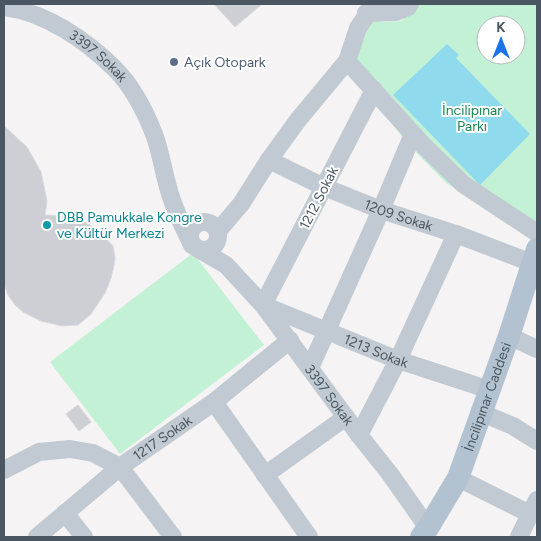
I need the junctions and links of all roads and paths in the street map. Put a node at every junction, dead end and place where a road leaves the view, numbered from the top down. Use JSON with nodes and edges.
{"nodes":[{"id":1,"x":410,"y":4,"type":"edge"},
{"id":2,"x":4,"y":7,"type":"edge"},
{"id":3,"x":370,"y":9,"type":"edge"},
{"id":4,"x":347,"y":61,"type":"junction"},
{"id":5,"x":374,"y":90,"type":"junction"},
{"id":6,"x":413,"y":134,"type":"junction"},
{"id":7,"x":269,"y":160,"type":"junction"},
{"id":8,"x":324,"y":188,"type":"junction"},
{"id":9,"x":172,"y":201,"type":"junction"},
{"id":10,"x":381,"y":210,"type":"junction"},
{"id":11,"x":230,"y":217,"type":"junction"},
{"id":12,"x":200,"y":223,"type":"junction"},
{"id":13,"x":537,"y":233,"type":"edge"},
{"id":14,"x":456,"y":234,"type":"junction"},
{"id":15,"x":218,"y":235,"type":"junction"},
{"id":16,"x":196,"y":247,"type":"junction"},
{"id":17,"x":535,"y":256,"type":"edge"},
{"id":18,"x":226,"y":265,"type":"junction"},
{"id":19,"x":263,"y":305,"type":"junction"},
{"id":20,"x":326,"y":331,"type":"junction"},
{"id":21,"x":510,"y":336,"type":"junction"},
{"id":22,"x":290,"y":340,"type":"junction"},
{"id":23,"x":537,"y":348,"type":"edge"},
{"id":24,"x":398,"y":360,"type":"junction"},
{"id":25,"x":310,"y":368,"type":"junction"},
{"id":26,"x":490,"y":390,"type":"junction"},
{"id":27,"x":214,"y":402,"type":"junction"},
{"id":28,"x":482,"y":413,"type":"junction"},
{"id":29,"x":346,"y":417,"type":"junction"},
{"id":30,"x":358,"y":435,"type":"junction"},
{"id":31,"x":537,"y":441,"type":"edge"},
{"id":32,"x":120,"y":467,"type":"junction"},
{"id":33,"x":4,"y":470,"type":"edge"},
{"id":34,"x":265,"y":475,"type":"junction"},
{"id":35,"x":458,"y":478,"type":"junction"},
{"id":36,"x":534,"y":507,"type":"edge"},
{"id":37,"x":65,"y":514,"type":"junction"},
{"id":38,"x":424,"y":533,"type":"edge"},
{"id":39,"x":37,"y":537,"type":"edge"},
{"id":40,"x":84,"y":537,"type":"edge"},
{"id":41,"x":173,"y":537,"type":"edge"},
{"id":42,"x":309,"y":537,"type":"edge"},
{"id":43,"x":519,"y":537,"type":"edge"}],
"edges":[{"from":1,"to":3,"type":"street"},
{"from":2,"to":9,"type":"street","name":"3397 Sokak"},
{"from":3,"to":4,"type":"street"},
{"from":4,"to":5,"type":"street"},
{"from":4,"to":7,"type":"street"},
{"from":5,"to":6,"type":"street"},
{"from":5,"to":8,"type":"street","name":"1212 Sokak"},
{"from":6,"to":10,"type":"street"},
{"from":6,"to":13,"type":"street"},
{"from":7,"to":8,"type":"street","name":"1209 Sokak"},
{"from":7,"to":11,"type":"street"},
{"from":8,"to":10,"type":"street","name":"1209 Sokak"},
{"from":8,"to":19,"type":"street","name":"1212 Sokak"},
{"from":9,"to":12,"type":"street"},
{"from":9,"to":16,"type":"street","name":"3397 Sokak"},
{"from":10,"to":14,"type":"street","name":"1209 Sokak"},
{"from":10,"to":20,"type":"street"},
{"from":11,"to":12,"type":"street"},
{"from":11,"to":15,"type":"street"},
{"from":12,"to":15,"type":"street"},
{"from":12,"to":16,"type":"street"},
{"from":14,"to":17,"type":"street","name":"1209 Sokak"},
{"from":14,"to":24,"type":"street"},
{"from":15,"to":16,"type":"street"},
{"from":15,"to":18,"type":"street"},
{"from":16,"to":18,"type":"street"},
{"from":17,"to":21,"type":"main road","name":"İncilipınar Caddesi"},
{"from":18,"to":19,"type":"street","name":"3397 Sokak"},
{"from":19,"to":20,"type":"street","name":"1213 Sokak"},
{"from":19,"to":22,"type":"street","name":"3397 Sokak"},
{"from":20,"to":24,"type":"street","name":"1213 Sokak"},
{"from":20,"to":25,"type":"street"},
{"from":21,"to":23,"type":"street"},
{"from":21,"to":26,"type":"main road","name":"İncilipınar Caddesi"},
{"from":22,"to":25,"type":"street","name":"3397 Sokak"},
{"from":22,"to":27,"type":"street","name":"1217 Sokak"},
{"from":24,"to":26,"type":"street","name":"1213 Sokak"},
{"from":24,"to":30,"type":"street"},
{"from":25,"to":29,"type":"street","name":"3397 Sokak"},
{"from":26,"to":28,"type":"main road","name":"İncilipınar Caddesi"},
{"from":27,"to":32,"type":"street","name":"1217 Sokak"},
{"from":27,"to":34,"type":"street"},
{"from":28,"to":31,"type":"street"},
{"from":28,"to":35,"type":"main road","name":"İncilipınar Caddesi"},
{"from":29,"to":30,"type":"street","name":"3397 Sokak"},
{"from":29,"to":34,"type":"street"},
{"from":30,"to":38,"type":"street","name":"3397 Sokak"},
{"from":32,"to":33,"type":"street"},
{"from":32,"to":37,"type":"street","name":"1217 Sokak"},
{"from":32,"to":41,"type":"street"},
{"from":34,"to":42,"type":"street"},
{"from":35,"to":36,"type":"street"},
{"from":35,"to":38,"type":"main road","name":"İncilipınar Caddesi"},
{"from":36,"to":43,"type":"street"},
{"from":37,"to":39,"type":"street","name":"1217 Sokak"},
{"from":37,"to":40,"type":"street"}]}
